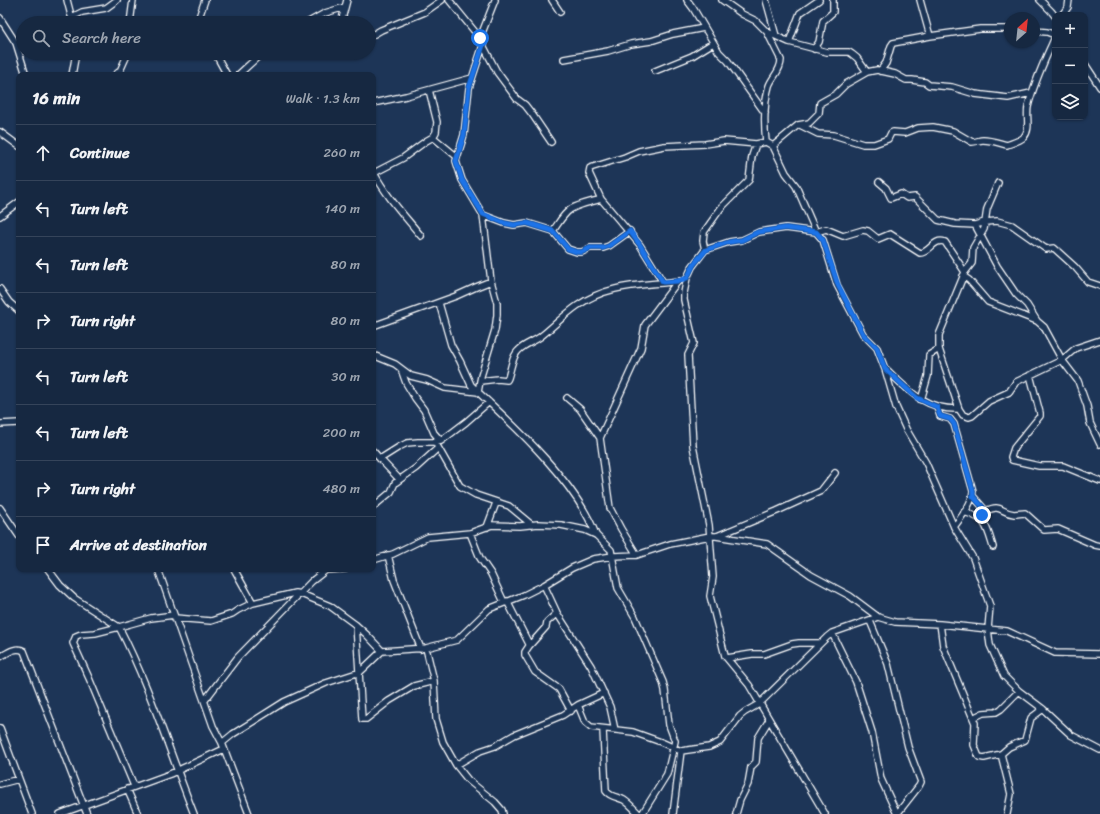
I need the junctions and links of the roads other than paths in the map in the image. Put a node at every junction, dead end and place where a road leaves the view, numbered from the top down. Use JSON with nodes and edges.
{"nodes":[{"id":1,"x":67,"y":0,"type":"edge"},
{"id":2,"x":117,"y":0,"type":"edge"},
{"id":3,"x":133,"y":0,"type":"edge"},
{"id":4,"x":205,"y":0,"type":"edge"},
{"id":5,"x":347,"y":0,"type":"edge"},
{"id":6,"x":442,"y":0,"type":"edge"},
{"id":7,"x":450,"y":0,"type":"edge"},
{"id":8,"x":496,"y":0,"type":"edge"},
{"id":9,"x":552,"y":0,"type":"edge"},
{"id":10,"x":687,"y":0,"type":"edge"},
{"id":11,"x":722,"y":0,"type":"edge"},
{"id":12,"x":766,"y":0,"type":"edge"},
{"id":13,"x":819,"y":0,"type":"edge"},
{"id":14,"x":833,"y":0,"type":"edge"},
{"id":15,"x":920,"y":0,"type":"edge"},
{"id":16,"x":1040,"y":0,"type":"edge"},
{"id":17,"x":1069,"y":0,"type":"edge"},
{"id":18,"x":345,"y":7,"type":"junction"},
{"id":19,"x":560,"y":12,"type":"dead end"},
{"id":20,"x":1052,"y":12,"type":"edge"},
{"id":21,"x":1064,"y":12,"type":"edge"},
{"id":22,"x":71,"y":16,"type":"edge"},
{"id":23,"x":77,"y":16,"type":"edge"},
{"id":24,"x":131,"y":16,"type":"edge"},
{"id":25,"x":199,"y":16,"type":"edge"},
{"id":26,"x":320,"y":16,"type":"edge"},
{"id":27,"x":343,"y":16,"type":"edge"},
{"id":28,"x":0,"y":18,"type":"edge"},
{"id":29,"x":704,"y":28,"type":"junction"},
{"id":30,"x":1004,"y":28,"type":"edge"},
{"id":31,"x":1040,"y":31,"type":"edge"},
{"id":32,"x":767,"y":32,"type":"junction"},
{"id":33,"x":376,"y":33,"type":"edge"},
{"id":34,"x":1052,"y":34,"type":"edge"},
{"id":35,"x":776,"y":36,"type":"junction"},
{"id":36,"x":930,"y":36,"type":"junction"},
{"id":37,"x":480,"y":38,"type":"junction"},
{"id":38,"x":789,"y":42,"type":"junction"},
{"id":39,"x":16,"y":43,"type":"edge"},
{"id":40,"x":712,"y":43,"type":"junction"},
{"id":41,"x":1052,"y":43,"type":"edge"},
{"id":42,"x":483,"y":45,"type":"junction"},
{"id":43,"x":814,"y":49,"type":"junction"},
{"id":44,"x":564,"y":59,"type":"dead end"},
{"id":45,"x":21,"y":60,"type":"edge"},
{"id":46,"x":75,"y":60,"type":"edge"},
{"id":47,"x":125,"y":60,"type":"edge"},
{"id":48,"x":219,"y":60,"type":"edge"},
{"id":49,"x":254,"y":60,"type":"edge"},
{"id":50,"x":1088,"y":69,"type":"edge"},
{"id":51,"x":655,"y":71,"type":"dead end"},
{"id":52,"x":880,"y":71,"type":"junction"},
{"id":53,"x":25,"y":72,"type":"edge"},
{"id":54,"x":73,"y":72,"type":"edge"},
{"id":55,"x":119,"y":72,"type":"edge"},
{"id":56,"x":225,"y":72,"type":"edge"},
{"id":57,"x":241,"y":72,"type":"edge"},
{"id":58,"x":867,"y":72,"type":"junction"},
{"id":59,"x":472,"y":78,"type":"junction"},
{"id":60,"x":1100,"y":87,"type":"edge"},
{"id":61,"x":429,"y":90,"type":"junction"},
{"id":62,"x":1031,"y":93,"type":"junction"},
{"id":63,"x":376,"y":102,"type":"edge"},
{"id":64,"x":765,"y":113,"type":"junction"},
{"id":65,"x":800,"y":125,"type":"junction"},
{"id":66,"x":0,"y":132,"type":"edge"},
{"id":67,"x":433,"y":137,"type":"junction"},
{"id":68,"x":551,"y":142,"type":"dead end"},
{"id":69,"x":766,"y":142,"type":"junction"},
{"id":70,"x":16,"y":144,"type":"edge"},
{"id":71,"x":756,"y":144,"type":"junction"},
{"id":72,"x":773,"y":146,"type":"junction"},
{"id":73,"x":456,"y":156,"type":"junction"},
{"id":74,"x":376,"y":171,"type":"edge"},
{"id":75,"x":376,"y":177,"type":"edge"},
{"id":76,"x":879,"y":182,"type":"dead end"},
{"id":77,"x":998,"y":184,"type":"dead end"},
{"id":78,"x":601,"y":199,"type":"junction"},
{"id":79,"x":16,"y":204,"type":"edge"},
{"id":80,"x":483,"y":214,"type":"junction"},
{"id":81,"x":0,"y":216,"type":"edge"},
{"id":82,"x":985,"y":222,"type":"junction"},
{"id":83,"x":975,"y":225,"type":"junction"},
{"id":84,"x":553,"y":231,"type":"junction"},
{"id":85,"x":630,"y":231,"type":"junction"},
{"id":86,"x":816,"y":232,"type":"junction"},
{"id":87,"x":981,"y":235,"type":"junction"},
{"id":88,"x":421,"y":236,"type":"dead end"},
{"id":89,"x":706,"y":250,"type":"junction"},
{"id":90,"x":964,"y":274,"type":"junction"},
{"id":91,"x":687,"y":278,"type":"junction"},
{"id":92,"x":492,"y":281,"type":"junction"},
{"id":93,"x":678,"y":281,"type":"junction"},
{"id":94,"x":663,"y":282,"type":"junction"},
{"id":95,"x":1100,"y":286,"type":"edge"},
{"id":96,"x":0,"y":289,"type":"edge"},
{"id":97,"x":439,"y":303,"type":"junction"},
{"id":98,"x":16,"y":308,"type":"edge"},
{"id":99,"x":1037,"y":321,"type":"junction"},
{"id":100,"x":376,"y":325,"type":"edge"},
{"id":101,"x":1100,"y":340,"type":"edge"},
{"id":102,"x":939,"y":349,"type":"junction"},
{"id":103,"x":376,"y":356,"type":"edge"},
{"id":104,"x":1062,"y":360,"type":"junction"},
{"id":105,"x":401,"y":369,"type":"junction"},
{"id":106,"x":885,"y":369,"type":"junction"},
{"id":107,"x":1030,"y":375,"type":"junction"},
{"id":108,"x":480,"y":381,"type":"junction"},
{"id":109,"x":478,"y":392,"type":"junction"},
{"id":110,"x":566,"y":398,"type":"dead end"},
{"id":111,"x":921,"y":400,"type":"junction"},
{"id":112,"x":489,"y":402,"type":"junction"},
{"id":113,"x":937,"y":407,"type":"junction"},
{"id":114,"x":959,"y":409,"type":"junction"},
{"id":115,"x":16,"y":422,"type":"edge"},
{"id":116,"x":0,"y":424,"type":"edge"},
{"id":117,"x":600,"y":438,"type":"junction"},
{"id":118,"x":438,"y":441,"type":"junction"},
{"id":119,"x":1100,"y":444,"type":"edge"},
{"id":120,"x":438,"y":448,"type":"junction"},
{"id":121,"x":376,"y":454,"type":"edge"},
{"id":122,"x":380,"y":459,"type":"junction"},
{"id":123,"x":835,"y":473,"type":"dead end"},
{"id":124,"x":399,"y":479,"type":"junction"},
{"id":125,"x":1100,"y":481,"type":"edge"},
{"id":126,"x":973,"y":496,"type":"junction"},
{"id":127,"x":496,"y":503,"type":"junction"},
{"id":128,"x":376,"y":504,"type":"edge"},
{"id":129,"x":0,"y":508,"type":"edge"},
{"id":130,"x":986,"y":511,"type":"junction"},
{"id":131,"x":964,"y":512,"type":"junction"},
{"id":132,"x":978,"y":517,"type":"junction"},
{"id":133,"x":532,"y":525,"type":"junction"},
{"id":134,"x":487,"y":527,"type":"junction"},
{"id":135,"x":954,"y":527,"type":"junction"},
{"id":136,"x":16,"y":532,"type":"edge"},
{"id":137,"x":470,"y":533,"type":"junction"},
{"id":138,"x":596,"y":535,"type":"junction"},
{"id":139,"x":713,"y":536,"type":"junction"},
{"id":140,"x":1100,"y":546,"type":"edge"},
{"id":141,"x":993,"y":547,"type":"dead end"},
{"id":142,"x":388,"y":555,"type":"junction"},
{"id":143,"x":637,"y":555,"type":"junction"},
{"id":144,"x":613,"y":556,"type":"junction"},
{"id":145,"x":376,"y":559,"type":"edge"},
{"id":146,"x":50,"y":572,"type":"edge"},
{"id":147,"x":159,"y":572,"type":"edge"},
{"id":148,"x":236,"y":572,"type":"edge"},
{"id":149,"x":324,"y":572,"type":"edge"},
{"id":150,"x":544,"y":585,"type":"junction"},
{"id":151,"x":301,"y":594,"type":"junction"},
{"id":152,"x":506,"y":602,"type":"junction"},
{"id":153,"x":253,"y":603,"type":"junction"},
{"id":154,"x":557,"y":613,"type":"junction"},
{"id":155,"x":174,"y":617,"type":"junction"},
{"id":156,"x":878,"y":617,"type":"junction"},
{"id":157,"x":870,"y":621,"type":"junction"},
{"id":158,"x":356,"y":624,"type":"junction"},
{"id":159,"x":940,"y":624,"type":"junction"},
{"id":160,"x":119,"y":627,"type":"junction"},
{"id":161,"x":988,"y":629,"type":"junction"},
{"id":162,"x":832,"y":633,"type":"junction"},
{"id":163,"x":820,"y":643,"type":"junction"},
{"id":164,"x":529,"y":646,"type":"junction"},
{"id":165,"x":423,"y":648,"type":"junction"},
{"id":166,"x":382,"y":651,"type":"junction"},
{"id":167,"x":1100,"y":654,"type":"edge"},
{"id":168,"x":0,"y":657,"type":"edge"},
{"id":169,"x":727,"y":658,"type":"junction"},
{"id":170,"x":360,"y":672,"type":"junction"},
{"id":171,"x":434,"y":681,"type":"junction"},
{"id":172,"x":1019,"y":691,"type":"junction"},
{"id":173,"x":604,"y":693,"type":"junction"},
{"id":174,"x":205,"y":700,"type":"junction"},
{"id":175,"x":759,"y":704,"type":"junction"},
{"id":176,"x":578,"y":705,"type":"junction"},
{"id":177,"x":1043,"y":709,"type":"junction"},
{"id":178,"x":571,"y":711,"type":"junction"},
{"id":179,"x":973,"y":718,"type":"junction"},
{"id":180,"x":768,"y":720,"type":"junction"},
{"id":181,"x":0,"y":728,"type":"edge"},
{"id":182,"x":603,"y":730,"type":"junction"},
{"id":183,"x":614,"y":730,"type":"junction"},
{"id":184,"x":223,"y":746,"type":"junction"},
{"id":185,"x":673,"y":748,"type":"junction"},
{"id":186,"x":1100,"y":750,"type":"edge"},
{"id":187,"x":681,"y":751,"type":"junction"},
{"id":188,"x":1001,"y":754,"type":"junction"},
{"id":189,"x":456,"y":765,"type":"junction"},
{"id":190,"x":177,"y":770,"type":"junction"},
{"id":191,"x":19,"y":780,"type":"junction"},
{"id":192,"x":0,"y":784,"type":"edge"},
{"id":193,"x":134,"y":786,"type":"junction"},
{"id":194,"x":127,"y":789,"type":"junction"},
{"id":195,"x":84,"y":805,"type":"junction"},
{"id":196,"x":32,"y":814,"type":"edge"},
{"id":197,"x":60,"y":814,"type":"edge"},
{"id":198,"x":87,"y":814,"type":"edge"},
{"id":199,"x":138,"y":814,"type":"edge"},
{"id":200,"x":194,"y":814,"type":"edge"},
{"id":201,"x":249,"y":814,"type":"edge"},
{"id":202,"x":503,"y":814,"type":"edge"},
{"id":203,"x":639,"y":814,"type":"edge"},
{"id":204,"x":642,"y":814,"type":"edge"},
{"id":205,"x":673,"y":814,"type":"edge"},
{"id":206,"x":736,"y":814,"type":"edge"},
{"id":207,"x":825,"y":814,"type":"edge"},
{"id":208,"x":897,"y":814,"type":"edge"},
{"id":209,"x":1007,"y":814,"type":"edge"}],
"edges":[{"from":1,"to":22,"type":"street"},
{"from":2,"to":23,"type":"street"},
{"from":3,"to":24,"type":"street"},
{"from":4,"to":25,"type":"street"},
{"from":5,"to":18,"type":"street"},
{"from":6,"to":33,"type":"street"},
{"from":7,"to":37,"type":"street"},
{"from":8,"to":37,"type":"street"},
{"from":9,"to":19,"type":"street"},
{"from":10,"to":29,"type":"street"},
{"from":11,"to":32,"type":"street"},
{"from":12,"to":35,"type":"street"},
{"from":13,"to":38,"type":"street"},
{"from":14,"to":43,"type":"street"},
{"from":15,"to":36,"type":"street"},
{"from":16,"to":20,"type":"street"},
{"from":17,"to":21,"type":"street"},
{"from":18,"to":26,"type":"street"},
{"from":18,"to":27,"type":"street"},
{"from":28,"to":39,"type":"street"},
{"from":29,"to":40,"type":"street"},
{"from":29,"to":44,"type":"street"},
{"from":30,"to":36,"type":"street"},
{"from":31,"to":34,"type":"street"},
{"from":32,"to":35,"type":"street"},
{"from":32,"to":64,"type":"street"},
{"from":35,"to":38,"type":"street"},
{"from":36,"to":52,"type":"street"},
{"from":37,"to":42,"type":"street"},
{"from":38,"to":43,"type":"street"},
{"from":40,"to":51,"type":"street"},
{"from":40,"to":64,"type":"street"},
{"from":41,"to":62,"type":"street"},
{"from":42,"to":59,"type":"street"},
{"from":42,"to":68,"type":"street"},
{"from":43,"to":58,"type":"street"},
{"from":45,"to":53,"type":"street"},
{"from":46,"to":54,"type":"street"},
{"from":47,"to":55,"type":"street"},
{"from":48,"to":56,"type":"street"},
{"from":49,"to":57,"type":"street"},
{"from":50,"to":60,"type":"street"},
{"from":52,"to":58,"type":"street"},
{"from":52,"to":62,"type":"street"},
{"from":58,"to":65,"type":"street"},
{"from":59,"to":61,"type":"street"},
{"from":59,"to":73,"type":"street"},
{"from":61,"to":63,"type":"street"},
{"from":61,"to":67,"type":"street"},
{"from":62,"to":65,"type":"street"},
{"from":64,"to":69,"type":"street"},
{"from":65,"to":72,"type":"street"},
{"from":66,"to":70,"type":"street"},
{"from":67,"to":73,"type":"street"},
{"from":67,"to":74,"type":"street"},
{"from":69,"to":71,"type":"street"},
{"from":69,"to":72,"type":"street"},
{"from":71,"to":78,"type":"street"},
{"from":71,"to":89,"type":"street"},
{"from":72,"to":86,"type":"street"},
{"from":73,"to":80,"type":"street"},
{"from":75,"to":88,"type":"street"},
{"from":76,"to":83,"type":"street"},
{"from":77,"to":82,"type":"street"},
{"from":78,"to":84,"type":"street"},
{"from":78,"to":85,"type":"street"},
{"from":79,"to":81,"type":"street"},
{"from":80,"to":84,"type":"street"},
{"from":80,"to":92,"type":"street"},
{"from":82,"to":83,"type":"street"},
{"from":82,"to":87,"type":"street"},
{"from":82,"to":95,"type":"street"},
{"from":83,"to":87,"type":"street"},
{"from":84,"to":85,"type":"street"},
{"from":85,"to":94,"type":"street"},
{"from":86,"to":89,"type":"street"},
{"from":86,"to":90,"type":"street"},
{"from":86,"to":106,"type":"street"},
{"from":87,"to":90,"type":"street"},
{"from":87,"to":99,"type":"street"},
{"from":89,"to":91,"type":"street"},
{"from":90,"to":99,"type":"street"},
{"from":90,"to":102,"type":"street"},
{"from":91,"to":93,"type":"street"},
{"from":91,"to":139,"type":"street"},
{"from":92,"to":97,"type":"street"},
{"from":92,"to":108,"type":"street"},
{"from":93,"to":94,"type":"street"},
{"from":93,"to":117,"type":"street"},
{"from":94,"to":108,"type":"street"},
{"from":96,"to":98,"type":"street"},
{"from":97,"to":100,"type":"street"},
{"from":97,"to":109,"type":"street"},
{"from":99,"to":104,"type":"street"},
{"from":101,"to":104,"type":"street"},
{"from":102,"to":111,"type":"street"},
{"from":102,"to":114,"type":"street"},
{"from":103,"to":105,"type":"street"},
{"from":104,"to":107,"type":"street"},
{"from":104,"to":119,"type":"street"},
{"from":105,"to":109,"type":"street"},
{"from":105,"to":118,"type":"street"},
{"from":106,"to":111,"type":"street"},
{"from":106,"to":135,"type":"street"},
{"from":107,"to":114,"type":"street"},
{"from":107,"to":125,"type":"street"},
{"from":108,"to":109,"type":"street"},
{"from":109,"to":112,"type":"street"},
{"from":110,"to":117,"type":"street"},
{"from":111,"to":113,"type":"street"},
{"from":112,"to":118,"type":"street"},
{"from":112,"to":138,"type":"street"},
{"from":113,"to":114,"type":"street"},
{"from":113,"to":126,"type":"street"},
{"from":115,"to":116,"type":"street"},
{"from":117,"to":143,"type":"street"},
{"from":118,"to":120,"type":"street"},
{"from":118,"to":122,"type":"street"},
{"from":120,"to":124,"type":"street"},
{"from":120,"to":127,"type":"street"},
{"from":121,"to":122,"type":"street"},
{"from":122,"to":124,"type":"street"},
{"from":123,"to":139,"type":"street"},
{"from":124,"to":128,"type":"street"},
{"from":126,"to":130,"type":"street"},
{"from":126,"to":131,"type":"street"},
{"from":127,"to":133,"type":"street"},
{"from":127,"to":134,"type":"street"},
{"from":129,"to":136,"type":"street"},
{"from":130,"to":132,"type":"street"},
{"from":130,"to":140,"type":"street"},
{"from":131,"to":132,"type":"street"},
{"from":131,"to":135,"type":"street"},
{"from":132,"to":141,"type":"street"},
{"from":133,"to":134,"type":"street"},
{"from":133,"to":138,"type":"street"},
{"from":134,"to":137,"type":"street"},
{"from":135,"to":161,"type":"street"},
{"from":137,"to":142,"type":"street"},
{"from":137,"to":152,"type":"street"},
{"from":138,"to":144,"type":"street"},
{"from":139,"to":143,"type":"street"},
{"from":139,"to":156,"type":"street"},
{"from":139,"to":169,"type":"street"},
{"from":142,"to":145,"type":"street"},
{"from":142,"to":165,"type":"street"},
{"from":143,"to":144,"type":"street"},
{"from":144,"to":150,"type":"street"},
{"from":144,"to":185,"type":"street"},
{"from":146,"to":160,"type":"street"},
{"from":147,"to":155,"type":"street"},
{"from":148,"to":153,"type":"street"},
{"from":149,"to":151,"type":"street"},
{"from":150,"to":152,"type":"street"},
{"from":150,"to":154,"type":"street"},
{"from":151,"to":153,"type":"street"},
{"from":151,"to":158,"type":"street"},
{"from":151,"to":174,"type":"street"},
{"from":152,"to":164,"type":"street"},
{"from":152,"to":165,"type":"street"},
{"from":153,"to":155,"type":"street"},
{"from":154,"to":164,"type":"street"},
{"from":154,"to":173,"type":"street"},
{"from":155,"to":160,"type":"street"},
{"from":155,"to":174,"type":"street"},
{"from":156,"to":157,"type":"street"},
{"from":156,"to":159,"type":"street"},
{"from":157,"to":162,"type":"street"},
{"from":157,"to":208,"type":"street"},
{"from":158,"to":166,"type":"street"},
{"from":158,"to":170,"type":"street"},
{"from":159,"to":161,"type":"street"},
{"from":159,"to":179,"type":"street"},
{"from":160,"to":190,"type":"street"},
{"from":160,"to":193,"type":"street"},
{"from":161,"to":167,"type":"street"},
{"from":161,"to":172,"type":"street"},
{"from":162,"to":163,"type":"street"},
{"from":162,"to":208,"type":"street"},
{"from":163,"to":169,"type":"street"},
{"from":163,"to":175,"type":"street"},
{"from":164,"to":178,"type":"street"},
{"from":165,"to":166,"type":"street"},
{"from":165,"to":171,"type":"street"},
{"from":166,"to":170,"type":"street"},
{"from":168,"to":195,"type":"street"},
{"from":169,"to":175,"type":"street"},
{"from":170,"to":171,"type":"street"},
{"from":170,"to":184,"type":"street"},
{"from":171,"to":189,"type":"street"},
{"from":172,"to":177,"type":"street"},
{"from":172,"to":179,"type":"street"},
{"from":173,"to":176,"type":"street"},
{"from":173,"to":183,"type":"street"},
{"from":174,"to":184,"type":"street"},
{"from":175,"to":180,"type":"street"},
{"from":175,"to":187,"type":"street"},
{"from":176,"to":178,"type":"street"},
{"from":176,"to":182,"type":"street"},
{"from":177,"to":186,"type":"street"},
{"from":177,"to":188,"type":"street"},
{"from":178,"to":189,"type":"street"},
{"from":179,"to":188,"type":"street"},
{"from":180,"to":206,"type":"street"},
{"from":180,"to":207,"type":"street"},
{"from":181,"to":191,"type":"street"},
{"from":182,"to":183,"type":"street"},
{"from":182,"to":203,"type":"street"},
{"from":183,"to":185,"type":"street"},
{"from":184,"to":190,"type":"street"},
{"from":184,"to":201,"type":"street"},
{"from":185,"to":187,"type":"street"},
{"from":185,"to":204,"type":"street"},
{"from":187,"to":205,"type":"street"},
{"from":188,"to":209,"type":"street"},
{"from":189,"to":202,"type":"street"},
{"from":190,"to":193,"type":"street"},
{"from":190,"to":200,"type":"street"},
{"from":191,"to":192,"type":"street"},
{"from":191,"to":196,"type":"street"},
{"from":193,"to":194,"type":"street"},
{"from":194,"to":195,"type":"street"},
{"from":194,"to":199,"type":"street"},
{"from":195,"to":197,"type":"street"},
{"from":195,"to":198,"type":"street"}]}
